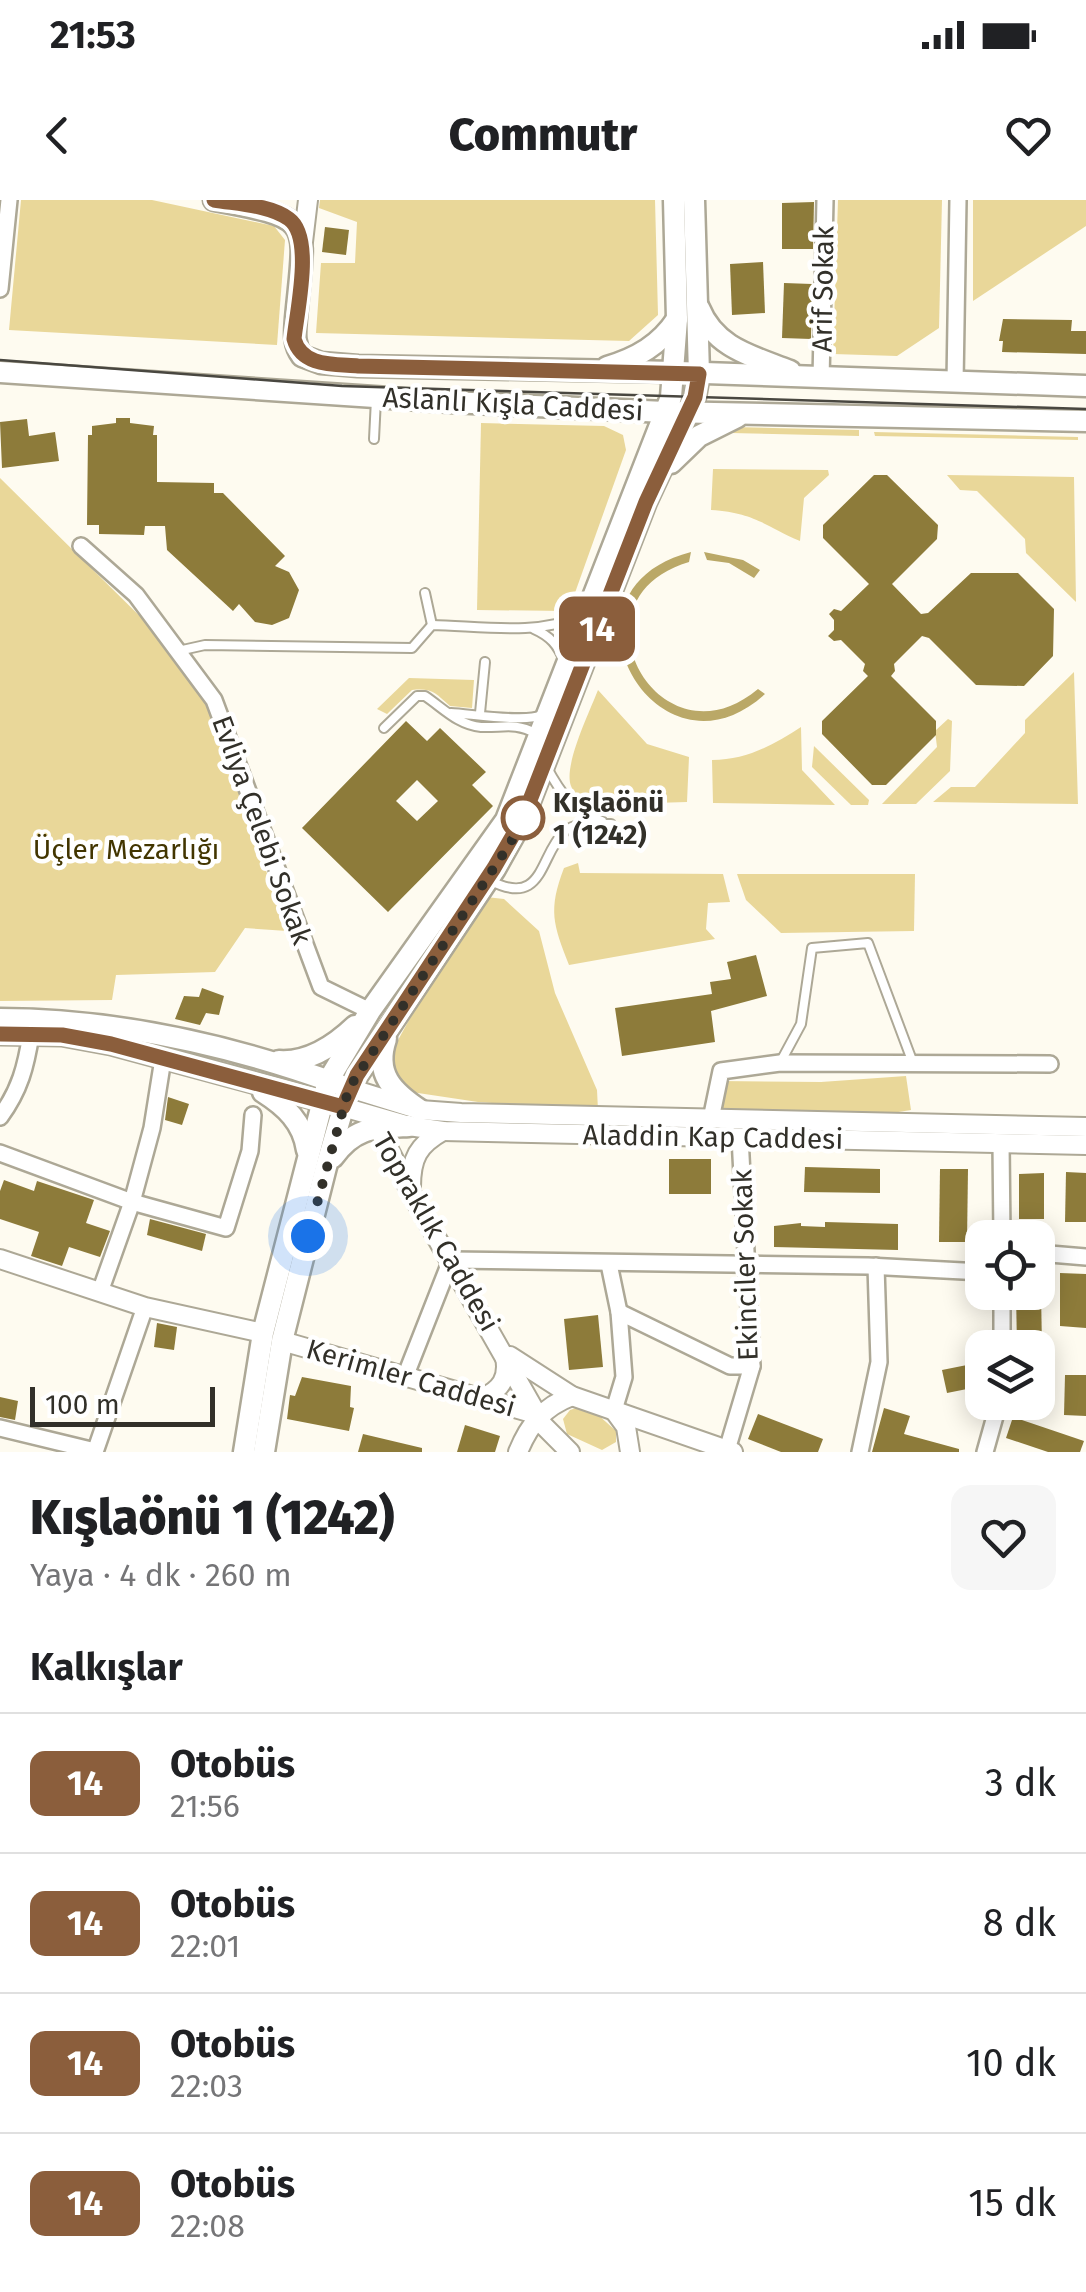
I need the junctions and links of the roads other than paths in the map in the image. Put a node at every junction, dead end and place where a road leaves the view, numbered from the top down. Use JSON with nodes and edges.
{"nodes":[{"id":1,"x":9,"y":200,"type":"edge"},
{"id":2,"x":214,"y":200,"type":"edge"},
{"id":3,"x":289,"y":200,"type":"edge"},
{"id":4,"x":308,"y":200,"type":"edge"},
{"id":5,"x":674,"y":200,"type":"edge"},
{"id":6,"x":694,"y":200,"type":"edge"},
{"id":7,"x":826,"y":200,"type":"edge"},
{"id":8,"x":958,"y":200,"type":"edge"},
{"id":9,"x":268,"y":210,"type":"junction"},
{"id":10,"x":304,"y":242,"type":"junction"},
{"id":11,"x":0,"y":289,"type":"edge"},
{"id":12,"x":696,"y":300,"type":"junction"},
{"id":13,"x":678,"y":318,"type":"junction"},
{"id":14,"x":0,"y":372,"type":"edge"},
{"id":15,"x":589,"y":372,"type":"junction"},
{"id":16,"x":675,"y":372,"type":"junction"},
{"id":17,"x":699,"y":374,"type":"junction"},
{"id":18,"x":813,"y":378,"type":"junction"},
{"id":19,"x":954,"y":382,"type":"junction"},
{"id":20,"x":1086,"y":386,"type":"edge"},
{"id":21,"x":376,"y":398,"type":"junction"},
{"id":22,"x":610,"y":408,"type":"junction"},
{"id":23,"x":688,"y":411,"type":"junction"},
{"id":24,"x":666,"y":412,"type":"junction"},
{"id":25,"x":755,"y":413,"type":"junction"},
{"id":26,"x":1086,"y":422,"type":"edge"},
{"id":27,"x":374,"y":439,"type":"dead end"},
{"id":28,"x":640,"y":470,"type":"junction"},
{"id":29,"x":646,"y":502,"type":"junction"},
{"id":30,"x":81,"y":546,"type":"dead end"},
{"id":31,"x":425,"y":593,"type":"dead end"},
{"id":32,"x":585,"y":614,"type":"junction"},
{"id":33,"x":432,"y":626,"type":"junction"},
{"id":34,"x":530,"y":628,"type":"junction"},
{"id":35,"x":178,"y":652,"type":"junction"},
{"id":36,"x":485,"y":662,"type":"dead end"},
{"id":37,"x":566,"y":666,"type":"junction"},
{"id":38,"x":548,"y":710,"type":"junction"},
{"id":39,"x":445,"y":712,"type":"junction"},
{"id":40,"x":480,"y":713,"type":"junction"},
{"id":41,"x":384,"y":728,"type":"dead end"},
{"id":42,"x":539,"y":736,"type":"junction"},
{"id":43,"x":545,"y":763,"type":"junction"},
{"id":44,"x":488,"y":879,"type":"junction"},
{"id":45,"x":370,"y":1011,"type":"junction"},
{"id":46,"x":393,"y":1018,"type":"junction"},
{"id":47,"x":0,"y":1019,"type":"edge"},
{"id":48,"x":0,"y":1034,"type":"edge"},
{"id":49,"x":31,"y":1034,"type":"junction"},
{"id":50,"x":247,"y":1056,"type":"junction"},
{"id":51,"x":164,"y":1059,"type":"junction"},
{"id":52,"x":780,"y":1062,"type":"junction"},
{"id":53,"x":913,"y":1064,"type":"junction"},
{"id":54,"x":1050,"y":1064,"type":"dead end"},
{"id":55,"x":248,"y":1083,"type":"junction"},
{"id":56,"x":325,"y":1090,"type":"junction"},
{"id":57,"x":346,"y":1098,"type":"junction"},
{"id":58,"x":254,"y":1115,"type":"dead end"},
{"id":59,"x":0,"y":1116,"type":"edge"},
{"id":60,"x":414,"y":1118,"type":"junction"},
{"id":61,"x":711,"y":1119,"type":"junction"},
{"id":62,"x":371,"y":1121,"type":"junction"},
{"id":63,"x":1086,"y":1127,"type":"edge"},
{"id":64,"x":443,"y":1131,"type":"junction"},
{"id":65,"x":1003,"y":1134,"type":"junction"},
{"id":66,"x":740,"y":1137,"type":"junction"},
{"id":67,"x":1086,"y":1145,"type":"edge"},
{"id":68,"x":0,"y":1153,"type":"edge"},
{"id":69,"x":316,"y":1164,"type":"junction"},
{"id":70,"x":410,"y":1192,"type":"junction"},
{"id":71,"x":132,"y":1202,"type":"junction"},
{"id":72,"x":1002,"y":1220,"type":"edge"},
{"id":73,"x":1055,"y":1254,"type":"edge"},
{"id":74,"x":1086,"y":1256,"type":"edge"},
{"id":75,"x":0,"y":1259,"type":"edge"},
{"id":76,"x":450,"y":1260,"type":"junction"},
{"id":77,"x":609,"y":1264,"type":"junction"},
{"id":78,"x":747,"y":1264,"type":"junction"},
{"id":79,"x":876,"y":1266,"type":"junction"},
{"id":80,"x":965,"y":1271,"type":"edge"},
{"id":81,"x":100,"y":1292,"type":"junction"},
{"id":82,"x":145,"y":1307,"type":"junction"},
{"id":83,"x":618,"y":1312,"type":"junction"},
{"id":84,"x":273,"y":1337,"type":"junction"},
{"id":85,"x":504,"y":1352,"type":"junction"},
{"id":86,"x":752,"y":1366,"type":"junction"},
{"id":87,"x":405,"y":1376,"type":"junction"},
{"id":88,"x":572,"y":1396,"type":"junction"},
{"id":89,"x":482,"y":1398,"type":"junction"},
{"id":90,"x":614,"y":1410,"type":"junction"},
{"id":91,"x":539,"y":1415,"type":"junction"},
{"id":92,"x":996,"y":1420,"type":"edge"},
{"id":93,"x":0,"y":1428,"type":"edge"},
{"id":94,"x":730,"y":1451,"type":"edge"},
{"id":95,"x":990,"y":1451,"type":"edge"},
{"id":96,"x":95,"y":1452,"type":"edge"},
{"id":97,"x":244,"y":1452,"type":"edge"},
{"id":98,"x":264,"y":1452,"type":"edge"},
{"id":99,"x":518,"y":1452,"type":"edge"},
{"id":100,"x":570,"y":1452,"type":"edge"},
{"id":101,"x":630,"y":1452,"type":"edge"},
{"id":102,"x":860,"y":1452,"type":"edge"}],
"edges":[{"from":1,"to":11,"type":"street"},
{"from":2,"to":9,"type":"main road"},
{"from":3,"to":9,"type":"main road"},
{"from":4,"to":10,"type":"street"},
{"from":5,"to":13,"type":"main road"},
{"from":6,"to":12,"type":"main road"},
{"from":7,"to":18,"type":"street","name":"Arif Sokak"},
{"from":8,"to":19,"type":"street"},
{"from":9,"to":10,"type":"main road"},
{"from":10,"to":15,"type":"main road","name":"Aslanlı Kışla Caddesi"},
{"from":12,"to":17,"type":"main road"},
{"from":12,"to":18,"type":"main road"},
{"from":13,"to":15,"type":"main road"},
{"from":13,"to":16,"type":"main road"},
{"from":14,"to":21,"type":"main road","name":"Aslanlı Kışla Caddesi"},
{"from":15,"to":16,"type":"main road","name":"Aslanlı Kışla Caddesi"},
{"from":16,"to":17,"type":"main road","name":"Aslanlı Kışla Caddesi"},
{"from":16,"to":24,"type":"main road"},
{"from":17,"to":18,"type":"main road","name":"Aslanlı Kışla Caddesi"},
{"from":17,"to":23,"type":"main road"},
{"from":18,"to":19,"type":"main road","name":"Aslanlı Kışla Caddesi"},
{"from":19,"to":20,"type":"main road","name":"Aslanlı Kışla Caddesi"},
{"from":21,"to":22,"type":"main road","name":"Aslanlı Kışla Caddesi"},
{"from":21,"to":27,"type":"lane"},
{"from":22,"to":24,"type":"main road","name":"Aslanlı Kışla Caddesi"},
{"from":22,"to":28,"type":"main road"},
{"from":23,"to":24,"type":"main road","name":"Aslanlı Kışla Caddesi"},
{"from":23,"to":25,"type":"main road","name":"Aslanlı Kışla Caddesi"},
{"from":23,"to":29,"type":"main road"},
{"from":24,"to":28,"type":"main road"},
{"from":25,"to":26,"type":"main road","name":"Aslanlı Kışla Caddesi"},
{"from":25,"to":29,"type":"main road"},
{"from":28,"to":32,"type":"main road"},
{"from":29,"to":43,"type":"main road"},
{"from":30,"to":35,"type":"street","name":"Evliya Çelebi Sokak"},
{"from":31,"to":33,"type":"lane"},
{"from":32,"to":34,"type":"lane"},
{"from":32,"to":37,"type":"main road"},
{"from":33,"to":34,"type":"lane"},
{"from":33,"to":35,"type":"lane"},
{"from":34,"to":37,"type":"lane"},
{"from":35,"to":45,"type":"street","name":"Evliya Çelebi Sokak"},
{"from":36,"to":40,"type":"lane"},
{"from":37,"to":38,"type":"main road"},
{"from":38,"to":40,"type":"lane"},
{"from":38,"to":42,"type":"main road"},
{"from":39,"to":40,"type":"lane"},
{"from":39,"to":41,"type":"lane"},
{"from":39,"to":42,"type":"lane"},
{"from":42,"to":45,"type":"main road"},
{"from":43,"to":44,"type":"main road"},
{"from":43,"to":44,"type":"lane"},
{"from":44,"to":46,"type":"main road"},
{"from":45,"to":50,"type":"main road"},
{"from":45,"to":56,"type":"main road"},
{"from":46,"to":57,"type":"main road"},
{"from":46,"to":60,"type":"main road"},
{"from":47,"to":50,"type":"main road"},
{"from":48,"to":49,"type":"main road"},
{"from":49,"to":51,"type":"main road"},
{"from":49,"to":59,"type":"street"},
{"from":50,"to":56,"type":"main road"},
{"from":51,"to":55,"type":"main road"},
{"from":51,"to":71,"type":"street"},
{"from":52,"to":53,"type":"street"},
{"from":52,"to":53,"type":"lane"},
{"from":52,"to":61,"type":"street"},
{"from":53,"to":54,"type":"street"},
{"from":55,"to":56,"type":"main road"},
{"from":55,"to":69,"type":"main road"},
{"from":56,"to":57,"type":"main road"},
{"from":56,"to":69,"type":"main road"},
{"from":57,"to":60,"type":"street","name":"Aladdin Kap Caddesi"},
{"from":57,"to":62,"type":"street"},
{"from":57,"to":69,"type":"main road"},
{"from":58,"to":71,"type":"street"},
{"from":60,"to":61,"type":"street","name":"Aladdin Kap Caddesi"},
{"from":60,"to":62,"type":"main road"},
{"from":60,"to":64,"type":"street","name":"Aladdin Kap Caddesi"},
{"from":61,"to":65,"type":"street","name":"Aladdin Kap Caddesi"},
{"from":62,"to":69,"type":"main road"},
{"from":62,"to":70,"type":"street","name":"Topraklık Caddesi"},
{"from":63,"to":65,"type":"street","name":"Aladdin Kap Caddesi"},
{"from":64,"to":66,"type":"street","name":"Aladdin Kap Caddesi"},
{"from":64,"to":70,"type":"street"},
{"from":65,"to":66,"type":"street","name":"Aladdin Kap Caddesi"},
{"from":65,"to":67,"type":"street","name":"Aladdin Kap Caddesi"},
{"from":65,"to":72,"type":"street"},
{"from":66,"to":78,"type":"street","name":"Ekinciler Sokak"},
{"from":68,"to":71,"type":"street"},
{"from":69,"to":84,"type":"main road"},
{"from":70,"to":76,"type":"street","name":"Topraklık Caddesi"},
{"from":71,"to":81,"type":"street"},
{"from":73,"to":74,"type":"street"},
{"from":75,"to":81,"type":"street","name":"Kerimler Caddesi"},
{"from":76,"to":77,"type":"street"},
{"from":76,"to":85,"type":"street","name":"Topraklık Caddesi"},
{"from":76,"to":87,"type":"street"},
{"from":77,"to":78,"type":"street"},
{"from":77,"to":83,"type":"street"},
{"from":78,"to":79,"type":"street"},
{"from":78,"to":86,"type":"street","name":"Ekinciler Sokak"},
{"from":79,"to":80,"type":"street"},
{"from":79,"to":102,"type":"street"},
{"from":81,"to":82,"type":"street","name":"Kerimler Caddesi"},
{"from":82,"to":84,"type":"street","name":"Kerimler Caddesi"},
{"from":82,"to":96,"type":"street"},
{"from":83,"to":86,"type":"street"},
{"from":83,"to":90,"type":"street"},
{"from":84,"to":87,"type":"street","name":"Kerimler Caddesi"},
{"from":84,"to":97,"type":"main road"},
{"from":84,"to":98,"type":"main road"},
{"from":85,"to":88,"type":"street","name":"Topraklık Caddesi"},
{"from":85,"to":89,"type":"street"},
{"from":85,"to":91,"type":"street","name":"Topraklık Caddesi"},
{"from":86,"to":94,"type":"street","name":"Ekinciler Sokak"},
{"from":87,"to":89,"type":"street","name":"Kerimler Caddesi"},
{"from":88,"to":90,"type":"street","name":"Topraklık Caddesi"},
{"from":88,"to":91,"type":"street"},
{"from":89,"to":91,"type":"street","name":"Kerimler Caddesi"},
{"from":90,"to":94,"type":"street","name":"Topraklık Caddesi"},
{"from":90,"to":101,"type":"street"},
{"from":91,"to":99,"type":"street"},
{"from":91,"to":100,"type":"street","name":"Topraklık Caddesi"},
{"from":92,"to":95,"type":"street"},
{"from":93,"to":96,"type":"street"}]}
